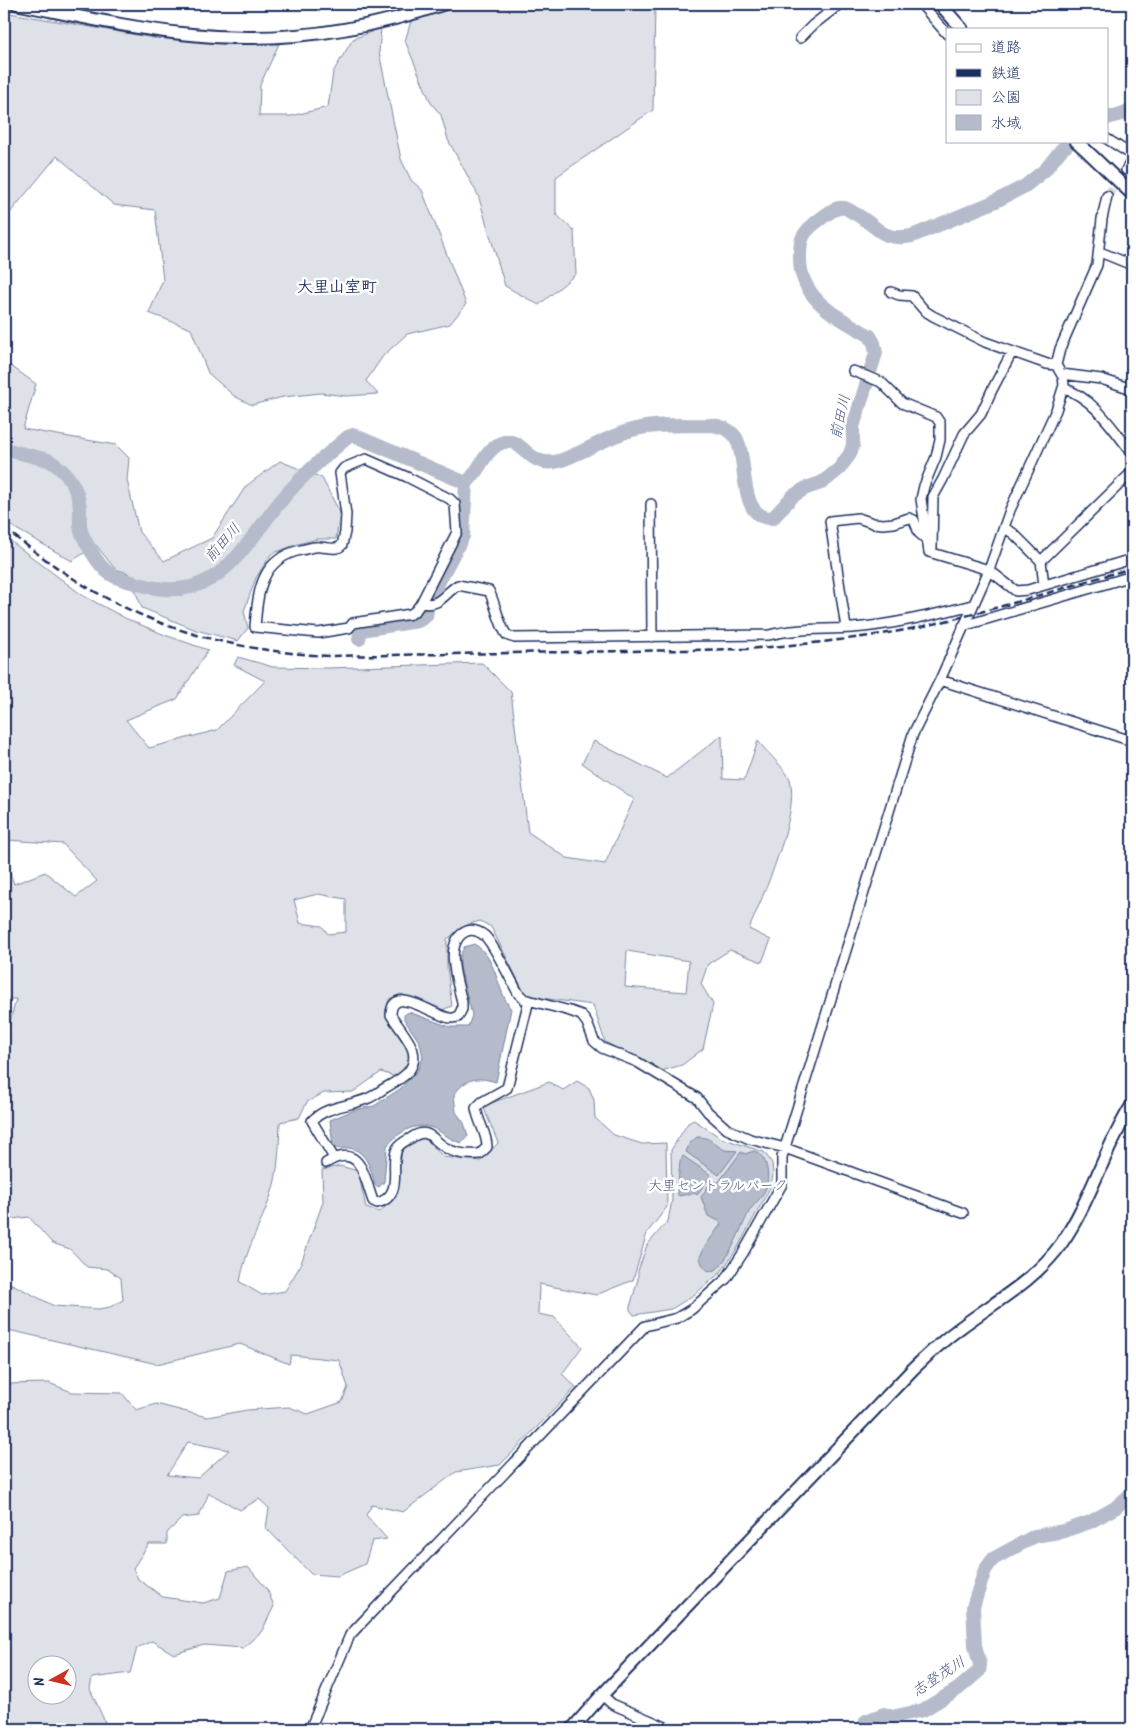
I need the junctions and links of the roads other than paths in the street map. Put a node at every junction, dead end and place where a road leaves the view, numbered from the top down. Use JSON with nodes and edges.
{"nodes":[{"id":1,"x":17,"y":4,"type":"edge"},
{"id":2,"x":444,"y":4,"type":"edge"},
{"id":3,"x":840,"y":4,"type":"edge"},
{"id":4,"x":920,"y":4,"type":"edge"},
{"id":5,"x":940,"y":4,"type":"edge"},
{"id":6,"x":961,"y":28,"type":"edge"},
{"id":7,"x":946,"y":33,"type":"edge"},
{"id":8,"x":800,"y":38,"type":"dead end"},
{"id":9,"x":1077,"y":142,"type":"edge"},
{"id":10,"x":1111,"y":142,"type":"edge"},
{"id":11,"x":1132,"y":155,"type":"edge"},
{"id":12,"x":1132,"y":160,"type":"edge"},
{"id":13,"x":1126,"y":170,"type":"tunnel mouth"},
{"id":14,"x":1132,"y":194,"type":"edge"},
{"id":15,"x":1107,"y":196,"type":"tunnel mouth"},
{"id":16,"x":1100,"y":252,"type":"junction"},
{"id":17,"x":1132,"y":265,"type":"edge"},
{"id":18,"x":891,"y":292,"type":"dead end"},
{"id":19,"x":1012,"y":352,"type":"junction"},
{"id":20,"x":1056,"y":364,"type":"junction"},
{"id":21,"x":856,"y":372,"type":"dead end"},
{"id":22,"x":1062,"y":374,"type":"junction"},
{"id":23,"x":1063,"y":388,"type":"junction"},
{"id":24,"x":1132,"y":389,"type":"edge"},
{"id":25,"x":1132,"y":453,"type":"edge"},
{"id":26,"x":1132,"y":472,"type":"edge"},
{"id":27,"x":651,"y":504,"type":"dead end"},
{"id":28,"x":1004,"y":528,"type":"junction"},
{"id":29,"x":927,"y":540,"type":"junction"},
{"id":30,"x":932,"y":553,"type":"junction"},
{"id":31,"x":1132,"y":559,"type":"edge"},
{"id":32,"x":1041,"y":561,"type":"junction"},
{"id":33,"x":989,"y":570,"type":"junction"},
{"id":34,"x":1132,"y":576,"type":"edge"},
{"id":35,"x":1044,"y":585,"type":"junction"},
{"id":36,"x":426,"y":604,"type":"junction"},
{"id":37,"x":972,"y":605,"type":"junction"},
{"id":38,"x":964,"y":626,"type":"junction"},
{"id":39,"x":846,"y":628,"type":"junction"},
{"id":40,"x":652,"y":637,"type":"junction"},
{"id":41,"x":940,"y":680,"type":"junction"},
{"id":42,"x":1132,"y":740,"type":"edge"},
{"id":43,"x":529,"y":1000,"type":"junction"},
{"id":44,"x":1132,"y":1106,"type":"edge"},
{"id":45,"x":785,"y":1148,"type":"junction"},
{"id":46,"x":963,"y":1213,"type":"dead end"},
{"id":47,"x":602,"y":1695,"type":"junction"},
{"id":48,"x":310,"y":1729,"type":"edge"},
{"id":49,"x":572,"y":1729,"type":"edge"},
{"id":50,"x":670,"y":1729,"type":"edge"}],
"edges":[{"from":1,"to":2,"type":"street"},
{"from":3,"to":8,"type":"street"},
{"from":4,"to":7,"type":"street"},
{"from":5,"to":6,"type":"street"},
{"from":9,"to":14,"type":"street","bridge":true},
{"from":10,"to":11,"type":"street"},
{"from":12,"to":13,"type":"street"},
{"from":15,"to":16,"type":"street"},
{"from":16,"to":17,"type":"street"},
{"from":16,"to":20,"type":"street"},
{"from":18,"to":19,"type":"street"},
{"from":19,"to":20,"type":"street"},
{"from":19,"to":30,"type":"street"},
{"from":20,"to":22,"type":"street"},
{"from":21,"to":29,"type":"street"},
{"from":22,"to":23,"type":"street"},
{"from":22,"to":24,"type":"street"},
{"from":23,"to":25,"type":"street"},
{"from":23,"to":28,"type":"street"},
{"from":26,"to":32,"type":"street"},
{"from":27,"to":40,"type":"street"},
{"from":28,"to":32,"type":"street"},
{"from":28,"to":33,"type":"street"},
{"from":29,"to":30,"type":"street"},
{"from":29,"to":39,"type":"street"},
{"from":30,"to":33,"type":"street"},
{"from":31,"to":35,"type":"street"},
{"from":32,"to":35,"type":"street"},
{"from":33,"to":35,"type":"street"},
{"from":33,"to":37,"type":"street"},
{"from":34,"to":38,"type":"street"},
{"from":36,"to":36,"type":"street"},
{"from":36,"to":40,"type":"street"},
{"from":37,"to":38,"type":"street"},
{"from":37,"to":39,"type":"street"},
{"from":38,"to":41,"type":"street"},
{"from":39,"to":40,"type":"street"},
{"from":41,"to":42,"type":"street"},
{"from":41,"to":45,"type":"street"},
{"from":43,"to":43,"type":"street"},
{"from":43,"to":45,"type":"street"},
{"from":44,"to":47,"type":"street"},
{"from":45,"to":46,"type":"street"},
{"from":45,"to":48,"type":"street"},
{"from":47,"to":49,"type":"street"},
{"from":47,"to":50,"type":"street"}]}
